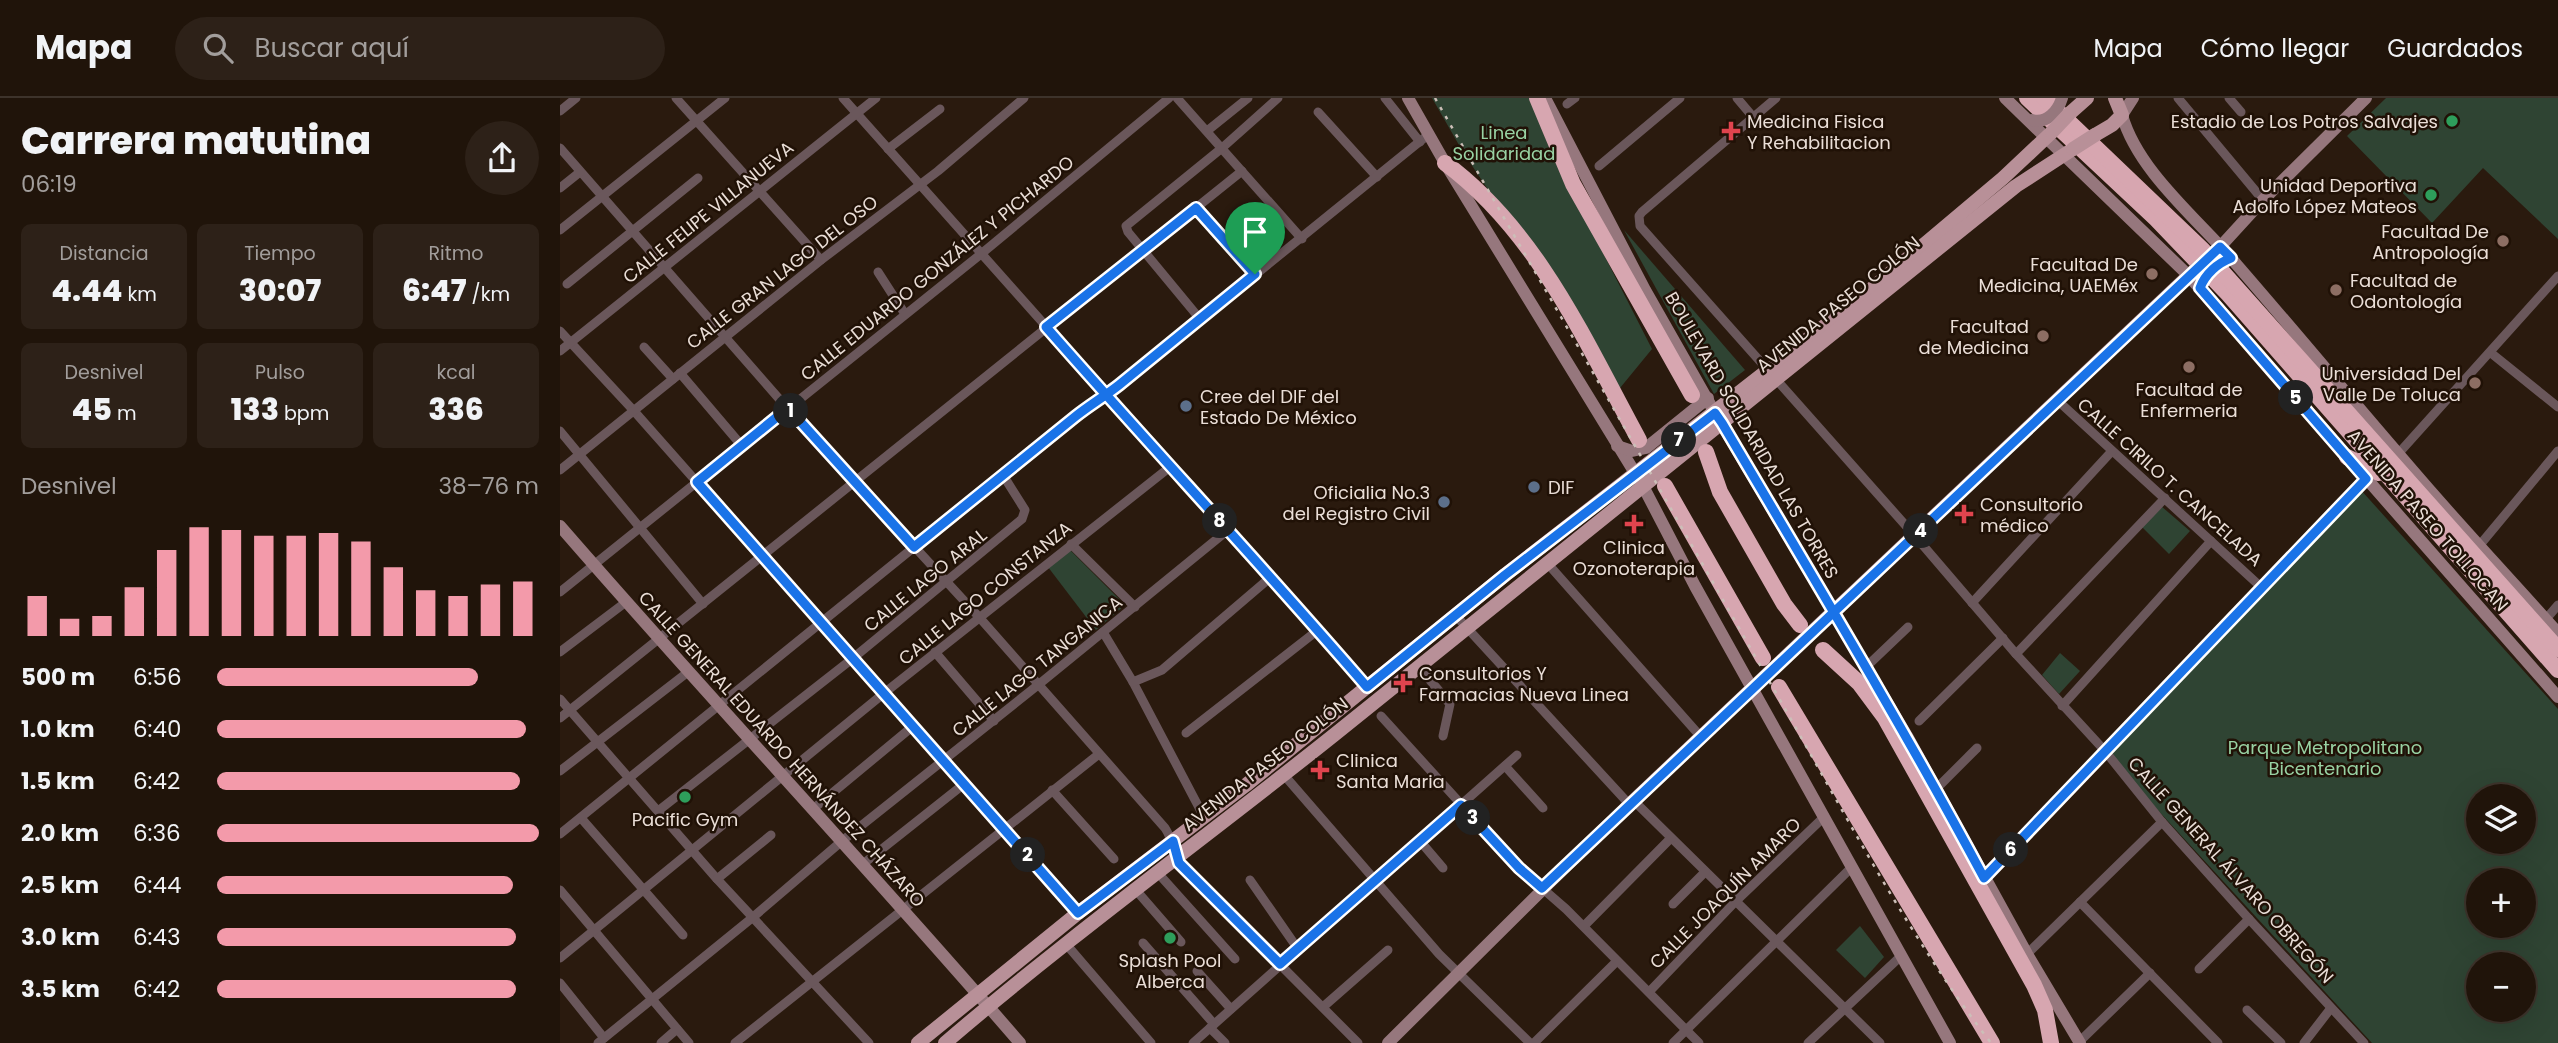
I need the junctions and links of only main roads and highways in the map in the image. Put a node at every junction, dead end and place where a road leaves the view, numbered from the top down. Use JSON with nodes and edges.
{"nodes":[{"id":1,"x":1408,"y":98,"type":"edge"},
{"id":2,"x":1537,"y":98,"type":"edge"},
{"id":3,"x":1545,"y":98,"type":"edge"},
{"id":4,"x":2005,"y":98,"type":"edge"},
{"id":5,"x":2011,"y":98,"type":"edge"},
{"id":6,"x":2027,"y":98,"type":"edge"},
{"id":7,"x":2044,"y":98,"type":"edge"},
{"id":8,"x":2062,"y":98,"type":"edge"},
{"id":9,"x":2087,"y":98,"type":"edge"},
{"id":10,"x":2115,"y":98,"type":"edge"},
{"id":11,"x":2133,"y":98,"type":"edge"},
{"id":12,"x":2366,"y":98,"type":"edge"},
{"id":13,"x":2122,"y":115,"type":"junction"},
{"id":14,"x":2049,"y":134,"type":"junction"},
{"id":15,"x":2068,"y":152,"type":"junction"},
{"id":16,"x":1445,"y":163,"type":"junction"},
{"id":17,"x":2220,"y":247,"type":"junction"},
{"id":18,"x":2231,"y":258,"type":"junction"},
{"id":19,"x":2188,"y":275,"type":"junction"},
{"id":20,"x":2200,"y":288,"type":"junction"},
{"id":21,"x":1866,"y":300,"type":"junction"},
{"id":22,"x":1700,"y":397,"type":"junction"},
{"id":23,"x":1718,"y":418,"type":"junction"},
{"id":24,"x":1639,"y":440,"type":"dead end"},
{"id":25,"x":1617,"y":446,"type":"junction"},
{"id":26,"x":1706,"y":452,"type":"dead end"},
{"id":27,"x":2347,"y":457,"type":"junction"},
{"id":28,"x":2412,"y":470,"type":"junction"},
{"id":29,"x":1635,"y":473,"type":"junction"},
{"id":30,"x":2388,"y":478,"type":"junction"},
{"id":31,"x":1643,"y":486,"type":"junction"},
{"id":32,"x":1665,"y":486,"type":"dead end"},
{"id":33,"x":2419,"y":494,"type":"junction"},
{"id":34,"x":560,"y":526,"type":"edge"},
{"id":35,"x":1505,"y":575,"type":"junction"},
{"id":36,"x":1517,"y":588,"type":"junction"},
{"id":37,"x":1833,"y":612,"type":"junction"},
{"id":38,"x":1800,"y":625,"type":"dead end"},
{"id":39,"x":2535,"y":625,"type":"junction"},
{"id":40,"x":2558,"y":633,"type":"edge"},
{"id":41,"x":2558,"y":649,"type":"edge"},
{"id":42,"x":1823,"y":650,"type":"dead end"},
{"id":43,"x":1763,"y":658,"type":"dead end"},
{"id":44,"x":2558,"y":670,"type":"edge"},
{"id":45,"x":1779,"y":687,"type":"dead end"},
{"id":46,"x":1752,"y":688,"type":"junction"},
{"id":47,"x":2558,"y":697,"type":"edge"},
{"id":48,"x":1246,"y":785,"type":"junction"},
{"id":49,"x":1255,"y":797,"type":"junction"},
{"id":50,"x":978,"y":995,"type":"junction"},
{"id":51,"x":988,"y":1007,"type":"junction"},
{"id":52,"x":962,"y":1038,"type":"edge"},
{"id":53,"x":1946,"y":1041,"type":"edge"},
{"id":54,"x":2079,"y":1042,"type":"edge"},
{"id":55,"x":918,"y":1043,"type":"edge"},
{"id":56,"x":945,"y":1043,"type":"edge"},
{"id":57,"x":1020,"y":1043,"type":"edge"},
{"id":58,"x":1388,"y":1043,"type":"edge"},
{"id":59,"x":1992,"y":1043,"type":"edge"},
{"id":60,"x":2052,"y":1043,"type":"edge"}],
"edges":[{"from":1,"to":16,"type":"main road"},
{"from":2,"to":22,"type":"highway","name":"BOULEVARD SOLIDARIDAD LAS TORRES"},
{"from":3,"to":22,"type":"main road","name":"BOULEVARD SOLIDARIDAD LAS TORRES"},
{"from":4,"to":14,"type":"main road","name":"AVENIDA PASEO TOLLOCAN"},
{"from":5,"to":8,"type":"main road","bridge":true},
{"from":6,"to":30,"type":"highway","name":"AVENIDA PASEO TOLLOCAN"},
{"from":7,"to":33,"type":"highway","name":"AVENIDA PASEO TOLLOCAN"},
{"from":9,"to":14,"type":"main road","name":"AVENIDA PASEO COLÓN","bridge":true},
{"from":10,"to":13,"type":"main road","name":"AVENIDA PASEO TOLLOCAN"},
{"from":11,"to":13,"type":"main road","name":"AVENIDA PASEO COLÓN"},
{"from":12,"to":17,"type":"main road"},
{"from":13,"to":15,"type":"main road","name":"AVENIDA PASEO COLÓN","bridge":true},
{"from":13,"to":17,"type":"main road","name":"AVENIDA PASEO TOLLOCAN"},
{"from":14,"to":15,"type":"main road","name":"AVENIDA PASEO TOLLOCAN"},
{"from":14,"to":21,"type":"main road","name":"AVENIDA PASEO COLÓN"},
{"from":15,"to":19,"type":"main road","name":"AVENIDA PASEO TOLLOCAN"},
{"from":15,"to":21,"type":"main road","name":"AVENIDA PASEO COLÓN"},
{"from":16,"to":24,"type":"highway"},
{"from":16,"to":25,"type":"main road"},
{"from":17,"to":18,"type":"main road","name":"AVENIDA PASEO TOLLOCAN"},
{"from":17,"to":19,"type":"main road","bridge":true},
{"from":18,"to":20,"type":"main road","bridge":true},
{"from":18,"to":28,"type":"main road","name":"AVENIDA PASEO TOLLOCAN"},
{"from":19,"to":20,"type":"main road","name":"AVENIDA PASEO TOLLOCAN"},
{"from":19,"to":37,"type":"main road"},
{"from":20,"to":27,"type":"main road","name":"AVENIDA PASEO TOLLOCAN"},
{"from":21,"to":23,"type":"main road","name":"AVENIDA PASEO COLÓN"},
{"from":22,"to":23,"type":"main road","name":"BOULEVARD SOLIDARIDAD LAS TORRES"},
{"from":22,"to":25,"type":"main road"},
{"from":23,"to":29,"type":"main road","name":"AVENIDA PASEO COLÓN"},
{"from":23,"to":31,"type":"main road","name":"AVENIDA PASEO COLÓN"},
{"from":23,"to":37,"type":"main road","name":"BOULEVARD SOLIDARIDAD LAS TORRES"},
{"from":25,"to":29,"type":"main road"},
{"from":26,"to":38,"type":"highway"},
{"from":27,"to":30,"type":"highway"},
{"from":27,"to":47,"type":"main road","name":"AVENIDA PASEO TOLLOCAN"},
{"from":28,"to":33,"type":"highway"},
{"from":28,"to":39,"type":"main road","name":"AVENIDA PASEO TOLLOCAN"},
{"from":29,"to":31,"type":"main road"},
{"from":29,"to":35,"type":"main road","name":"AVENIDA PASEO COLÓN"},
{"from":30,"to":39,"type":"highway","name":"AVENIDA PASEO TOLLOCAN"},
{"from":31,"to":36,"type":"main road","name":"AVENIDA PASEO COLÓN"},
{"from":31,"to":46,"type":"main road"},
{"from":32,"to":43,"type":"highway"},
{"from":33,"to":39,"type":"highway","name":"AVENIDA PASEO TOLLOCAN"},
{"from":34,"to":50,"type":"main road","name":"CALLE GENERAL EDUARDO HERNÁNDEZ CHÁZARO"},
{"from":35,"to":36,"type":"main road"},
{"from":35,"to":48,"type":"main road","name":"AVENIDA PASEO COLÓN"},
{"from":36,"to":49,"type":"main road","name":"AVENIDA PASEO COLÓN"},
{"from":37,"to":46,"type":"main road"},
{"from":37,"to":54,"type":"main road","name":"BOULEVARD SOLIDARIDAD LAS TORRES"},
{"from":39,"to":40,"type":"main road","name":"AVENIDA PASEO TOLLOCAN"},
{"from":39,"to":41,"type":"highway","name":"AVENIDA PASEO TOLLOCAN"},
{"from":39,"to":44,"type":"highway","name":"AVENIDA PASEO TOLLOCAN"},
{"from":42,"to":60,"type":"highway"},
{"from":45,"to":59,"type":"highway"},
{"from":46,"to":53,"type":"main road"},
{"from":46,"to":58,"type":"main road"},
{"from":48,"to":49,"type":"main road"},
{"from":48,"to":50,"type":"main road","name":"AVENIDA PASEO COLÓN"},
{"from":49,"to":51,"type":"main road","name":"AVENIDA PASEO COLÓN"},
{"from":50,"to":51,"type":"main road","name":"CALLE GENERAL EDUARDO HERNÁNDEZ CHÁZARO"},
{"from":50,"to":55,"type":"main road","name":"AVENIDA PASEO COLÓN"},
{"from":51,"to":52,"type":"main road","name":"AVENIDA PASEO COLÓN"},
{"from":51,"to":57,"type":"main road","name":"CALLE GENERAL EDUARDO HERNÁNDEZ CHÁZARO"},
{"from":52,"to":56,"type":"main road","name":"AVENIDA PASEO COLÓN"}]}
